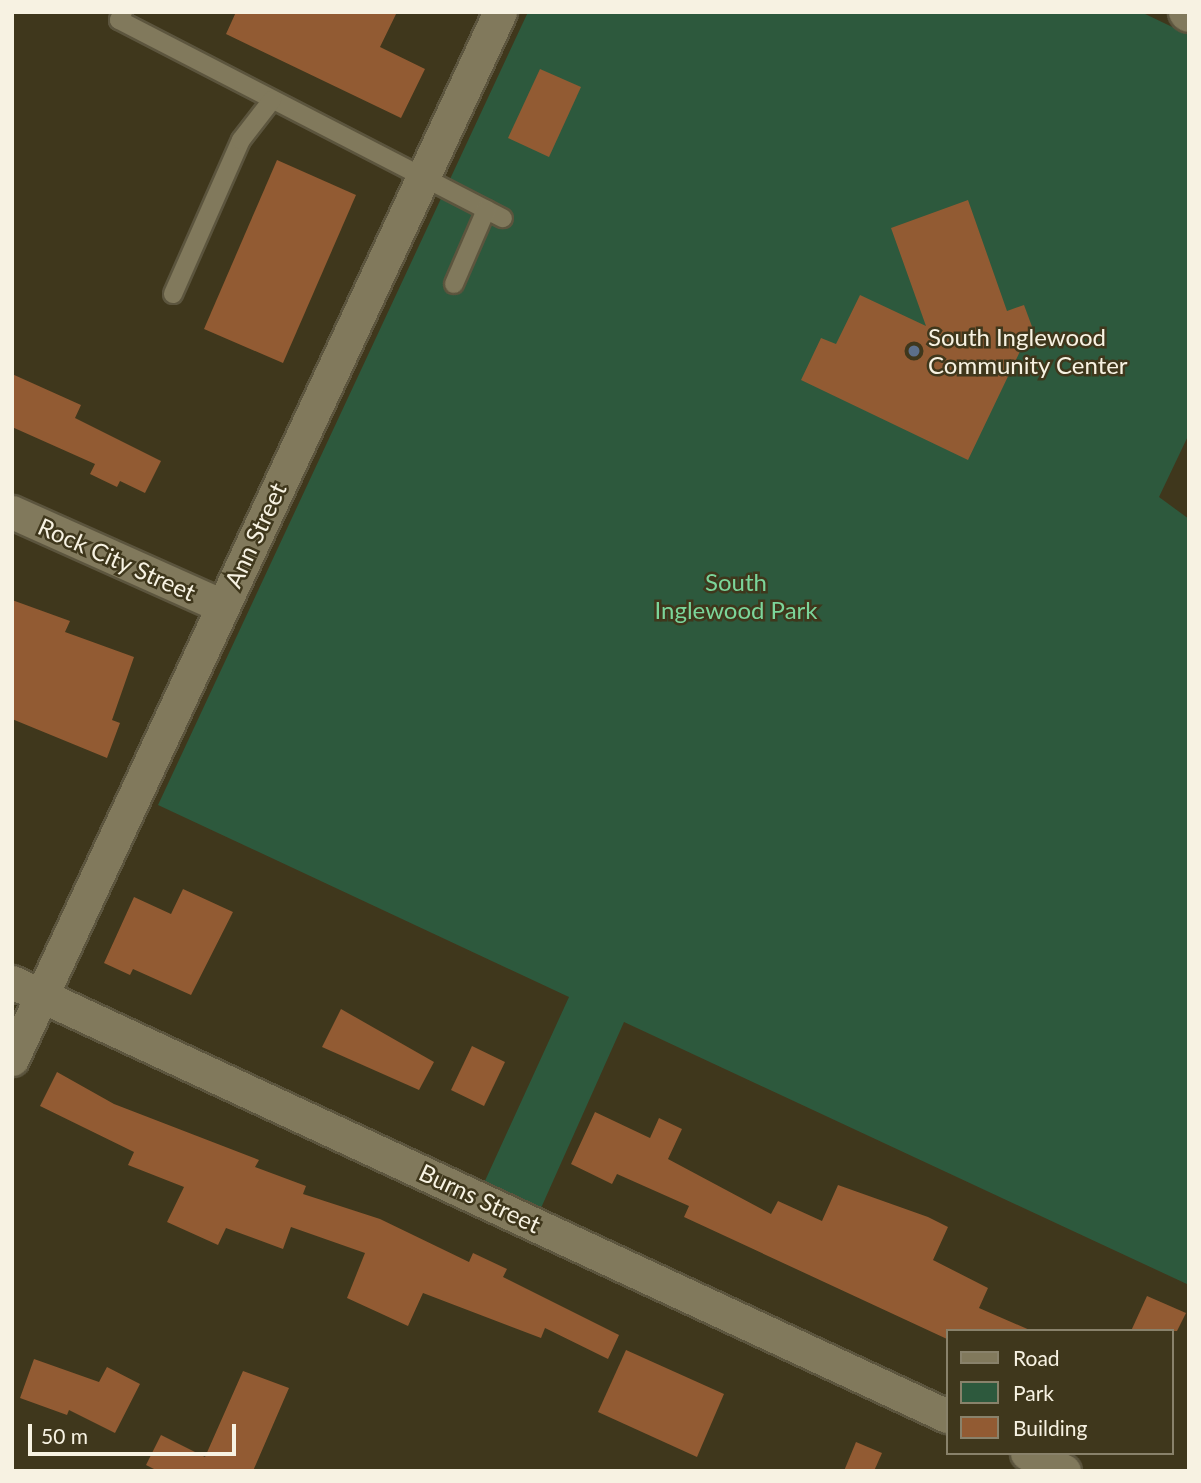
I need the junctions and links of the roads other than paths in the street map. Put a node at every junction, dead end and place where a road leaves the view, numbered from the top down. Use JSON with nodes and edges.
{"nodes":[{"id":1,"x":123,"y":12,"type":"edge"},
{"id":2,"x":500,"y":12,"type":"edge"},
{"id":3,"x":272,"y":100,"type":"junction"},
{"id":4,"x":423,"y":179,"type":"junction"},
{"id":5,"x":486,"y":210,"type":"junction"},
{"id":6,"x":503,"y":218,"type":"dead end"},
{"id":7,"x":454,"y":284,"type":"dead end"},
{"id":8,"x":173,"y":294,"type":"dead end"},
{"id":9,"x":12,"y":512,"type":"edge"},
{"id":10,"x":222,"y":606,"type":"junction"},
{"id":11,"x":27,"y":988,"type":"edge"},
{"id":12,"x":12,"y":1059,"type":"edge"},
{"id":13,"x":946,"y":1416,"type":"edge"},
{"id":14,"x":1031,"y":1455,"type":"edge"},
{"id":15,"x":1065,"y":1471,"type":"edge"}],
"edges":[{"from":1,"to":3,"type":"lane"},
{"from":2,"to":4,"type":"street","name":"Ann Street"},
{"from":3,"to":4,"type":"lane"},
{"from":3,"to":8,"type":"lane"},
{"from":4,"to":5,"type":"lane"},
{"from":4,"to":10,"type":"street","name":"Ann Street"},
{"from":5,"to":6,"type":"lane"},
{"from":5,"to":7,"type":"lane"},
{"from":9,"to":10,"type":"street","name":"Rock City Street"},
{"from":10,"to":11,"type":"street","name":"Ann Street"},
{"from":11,"to":12,"type":"street","name":"Ann Street"},
{"from":11,"to":13,"type":"street","name":"Burns Street"},
{"from":14,"to":15,"type":"street"}]}
